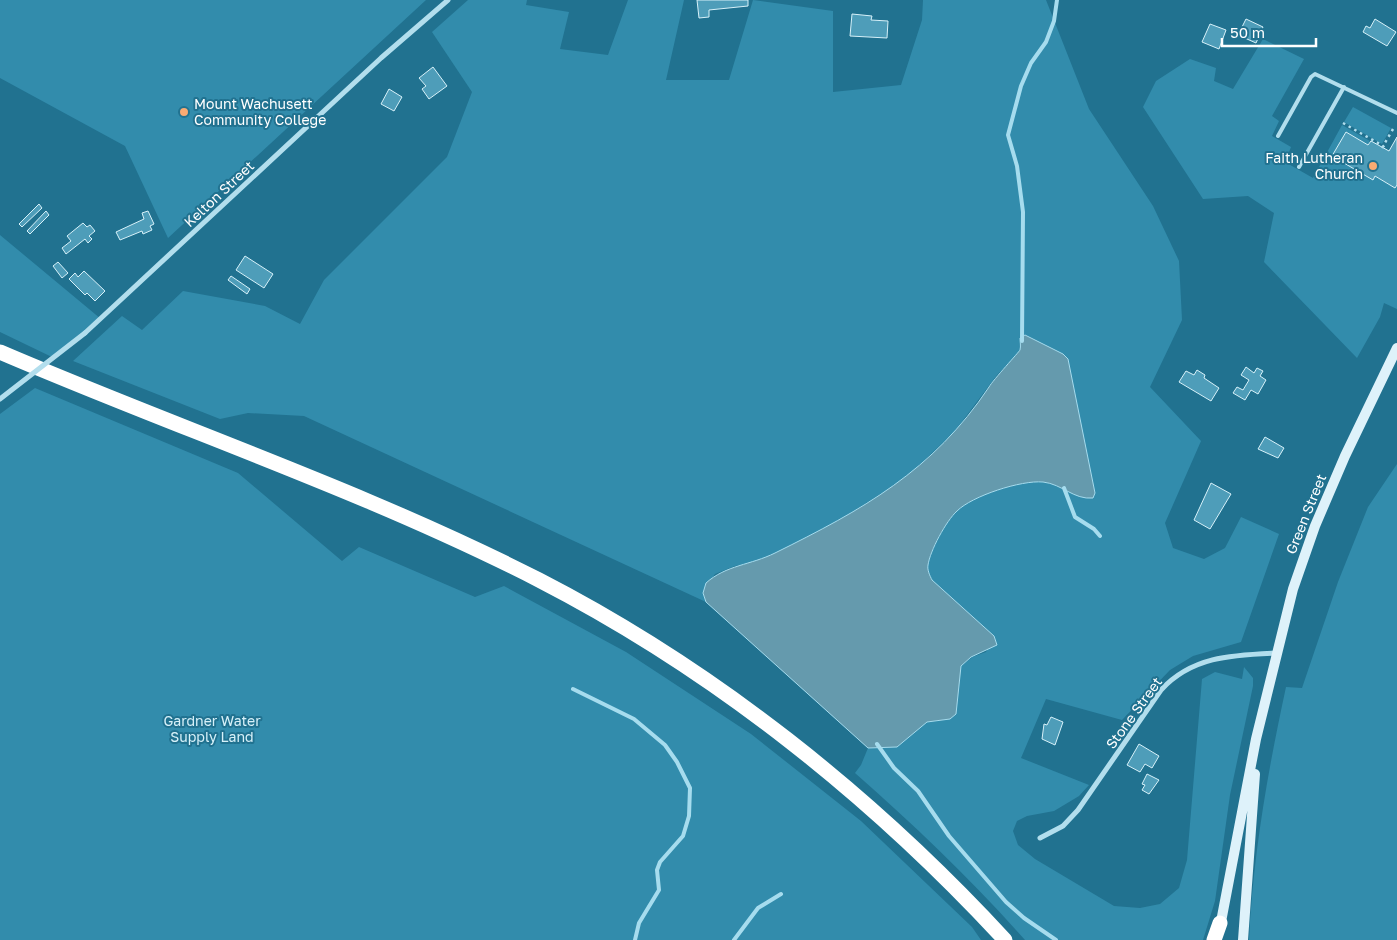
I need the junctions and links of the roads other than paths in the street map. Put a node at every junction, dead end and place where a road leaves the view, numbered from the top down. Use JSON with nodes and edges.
{"nodes":[{"id":1,"x":448,"y":0,"type":"edge"},
{"id":2,"x":1344,"y":87,"type":"junction"},
{"id":3,"x":1397,"y":113,"type":"edge"},
{"id":4,"x":1278,"y":136,"type":"dead end"},
{"id":5,"x":1299,"y":167,"type":"dead end"},
{"id":6,"x":1397,"y":348,"type":"edge"},
{"id":7,"x":0,"y":352,"type":"edge"},
{"id":8,"x":0,"y":399,"type":"edge"},
{"id":9,"x":1276,"y":653,"type":"junction"},
{"id":10,"x":1265,"y":699,"type":"junction"},
{"id":11,"x":1040,"y":838,"type":"dead end"},
{"id":12,"x":1220,"y":923,"type":"junction"},
{"id":13,"x":1004,"y":940,"type":"edge"},
{"id":14,"x":1214,"y":940,"type":"edge"},
{"id":15,"x":1218,"y":940,"type":"edge"},
{"id":16,"x":1242,"y":940,"type":"edge"}],
"edges":[{"from":1,"to":8,"type":"street","name":"Kelton Street","bridge":true},
{"from":2,"to":3,"type":"lane"},
{"from":2,"to":4,"type":"lane"},
{"from":2,"to":5,"type":"lane"},
{"from":6,"to":9,"type":"street","name":"Green Street"},
{"from":7,"to":13,"type":"highway"},
{"from":9,"to":10,"type":"street","name":"Green Street"},
{"from":9,"to":11,"type":"street","name":"Stone Street"},
{"from":10,"to":12,"type":"street","name":"Green Street"},
{"from":10,"to":16,"type":"street","name":"Green Street"},
{"from":12,"to":14,"type":"highway"},
{"from":12,"to":15,"type":"street","name":"Green Street"}]}
